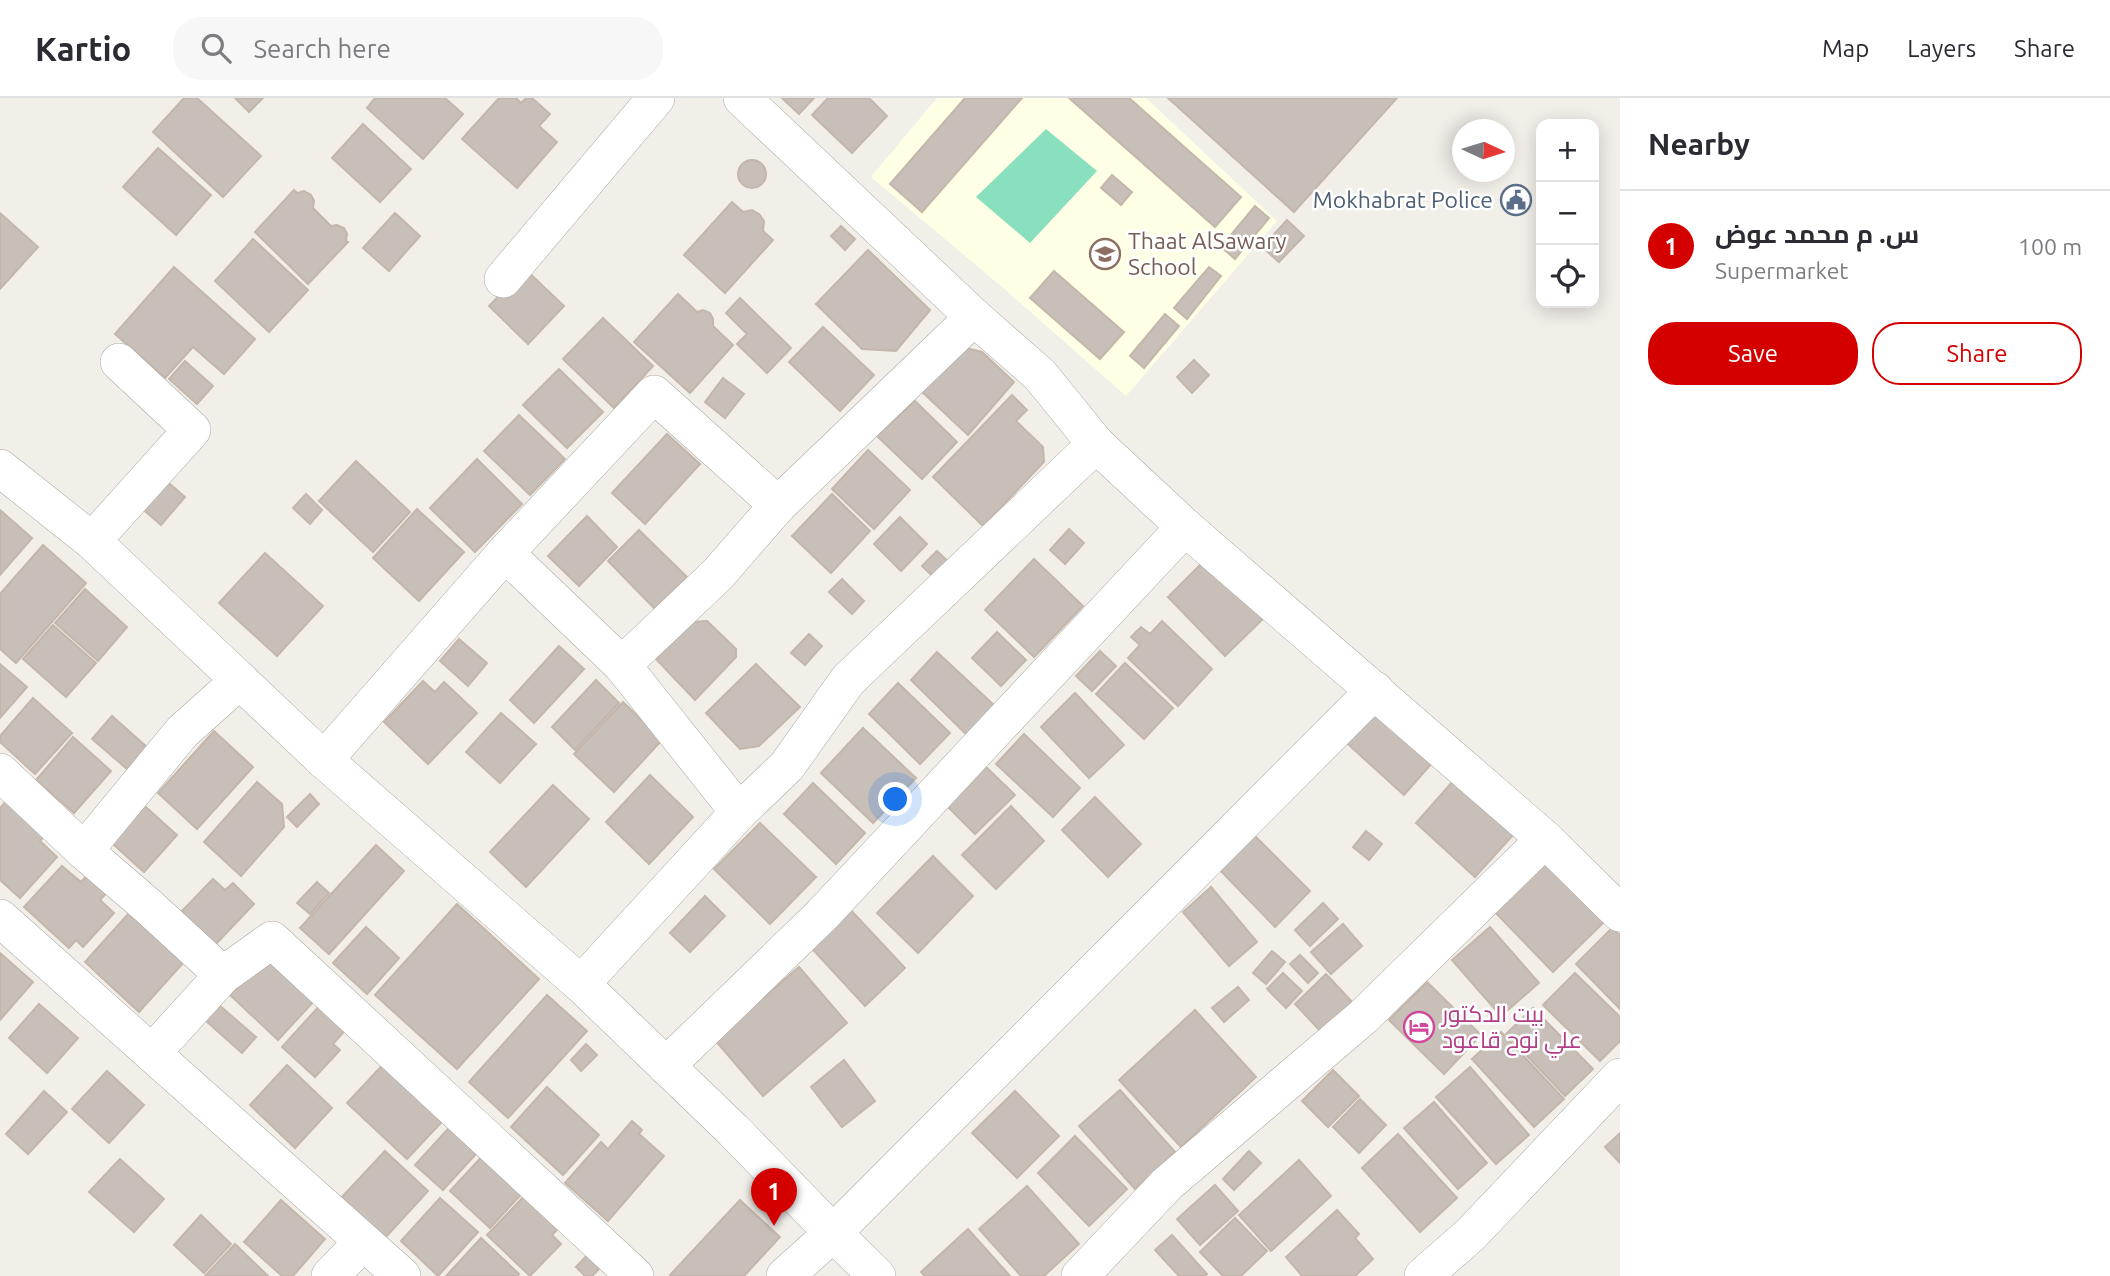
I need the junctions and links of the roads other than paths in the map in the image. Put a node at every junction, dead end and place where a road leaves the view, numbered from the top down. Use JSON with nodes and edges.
{"nodes":[{"id":1,"x":656,"y":98,"type":"edge"},
{"id":2,"x":743,"y":98,"type":"edge"},
{"id":3,"x":503,"y":279,"type":"dead end"},
{"id":4,"x":974,"y":317,"type":"junction"},
{"id":5,"x":119,"y":362,"type":"dead end"},
{"id":6,"x":1096,"y":444,"type":"junction"},
{"id":7,"x":0,"y":468,"type":"edge"},
{"id":8,"x":778,"y":505,"type":"junction"},
{"id":9,"x":1185,"y":527,"type":"junction"},
{"id":10,"x":92,"y":541,"type":"junction"},
{"id":11,"x":505,"y":553,"type":"junction"},
{"id":12,"x":622,"y":665,"type":"junction"},
{"id":13,"x":240,"y":680,"type":"junction"},
{"id":14,"x":1375,"y":690,"type":"junction"},
{"id":15,"x":324,"y":760,"type":"junction"},
{"id":16,"x":0,"y":772,"type":"edge"},
{"id":17,"x":739,"y":812,"type":"junction"},
{"id":18,"x":1545,"y":839,"type":"junction"},
{"id":19,"x":84,"y":851,"type":"junction"},
{"id":20,"x":1620,"y":913,"type":"edge"},
{"id":21,"x":0,"y":918,"type":"edge"},
{"id":22,"x":223,"y":975,"type":"junction"},
{"id":23,"x":581,"y":984,"type":"junction"},
{"id":24,"x":152,"y":1053,"type":"junction"},
{"id":25,"x":666,"y":1066,"type":"junction"},
{"id":26,"x":1620,"y":1077,"type":"edge"},
{"id":27,"x":833,"y":1233,"type":"junction"},
{"id":28,"x":363,"y":1242,"type":"junction"},
{"id":29,"x":330,"y":1276,"type":"edge"},
{"id":30,"x":402,"y":1276,"type":"edge"},
{"id":31,"x":635,"y":1276,"type":"edge"},
{"id":32,"x":785,"y":1276,"type":"edge"},
{"id":33,"x":877,"y":1276,"type":"edge"},
{"id":34,"x":1080,"y":1276,"type":"edge"},
{"id":35,"x":1423,"y":1276,"type":"edge"}],
"edges":[{"from":1,"to":3,"type":"street"},
{"from":2,"to":4,"type":"street"},
{"from":4,"to":6,"type":"street"},
{"from":4,"to":8,"type":"street"},
{"from":5,"to":10,"type":"street"},
{"from":6,"to":9,"type":"street"},
{"from":6,"to":17,"type":"street"},
{"from":7,"to":10,"type":"street"},
{"from":8,"to":11,"type":"street"},
{"from":8,"to":12,"type":"street"},
{"from":9,"to":14,"type":"street"},
{"from":9,"to":25,"type":"street"},
{"from":10,"to":13,"type":"street"},
{"from":11,"to":12,"type":"street"},
{"from":11,"to":15,"type":"street"},
{"from":12,"to":17,"type":"street"},
{"from":13,"to":15,"type":"street"},
{"from":13,"to":19,"type":"street"},
{"from":14,"to":18,"type":"street"},
{"from":14,"to":27,"type":"street"},
{"from":15,"to":23,"type":"street"},
{"from":16,"to":19,"type":"street"},
{"from":17,"to":23,"type":"street"},
{"from":18,"to":20,"type":"street"},
{"from":18,"to":34,"type":"street"},
{"from":19,"to":22,"type":"street"},
{"from":21,"to":24,"type":"street"},
{"from":22,"to":24,"type":"street"},
{"from":22,"to":31,"type":"street"},
{"from":23,"to":25,"type":"street"},
{"from":24,"to":28,"type":"street"},
{"from":25,"to":27,"type":"street"},
{"from":26,"to":35,"type":"street"},
{"from":27,"to":32,"type":"street"},
{"from":27,"to":33,"type":"street"},
{"from":28,"to":29,"type":"street"},
{"from":28,"to":30,"type":"street"}]}
